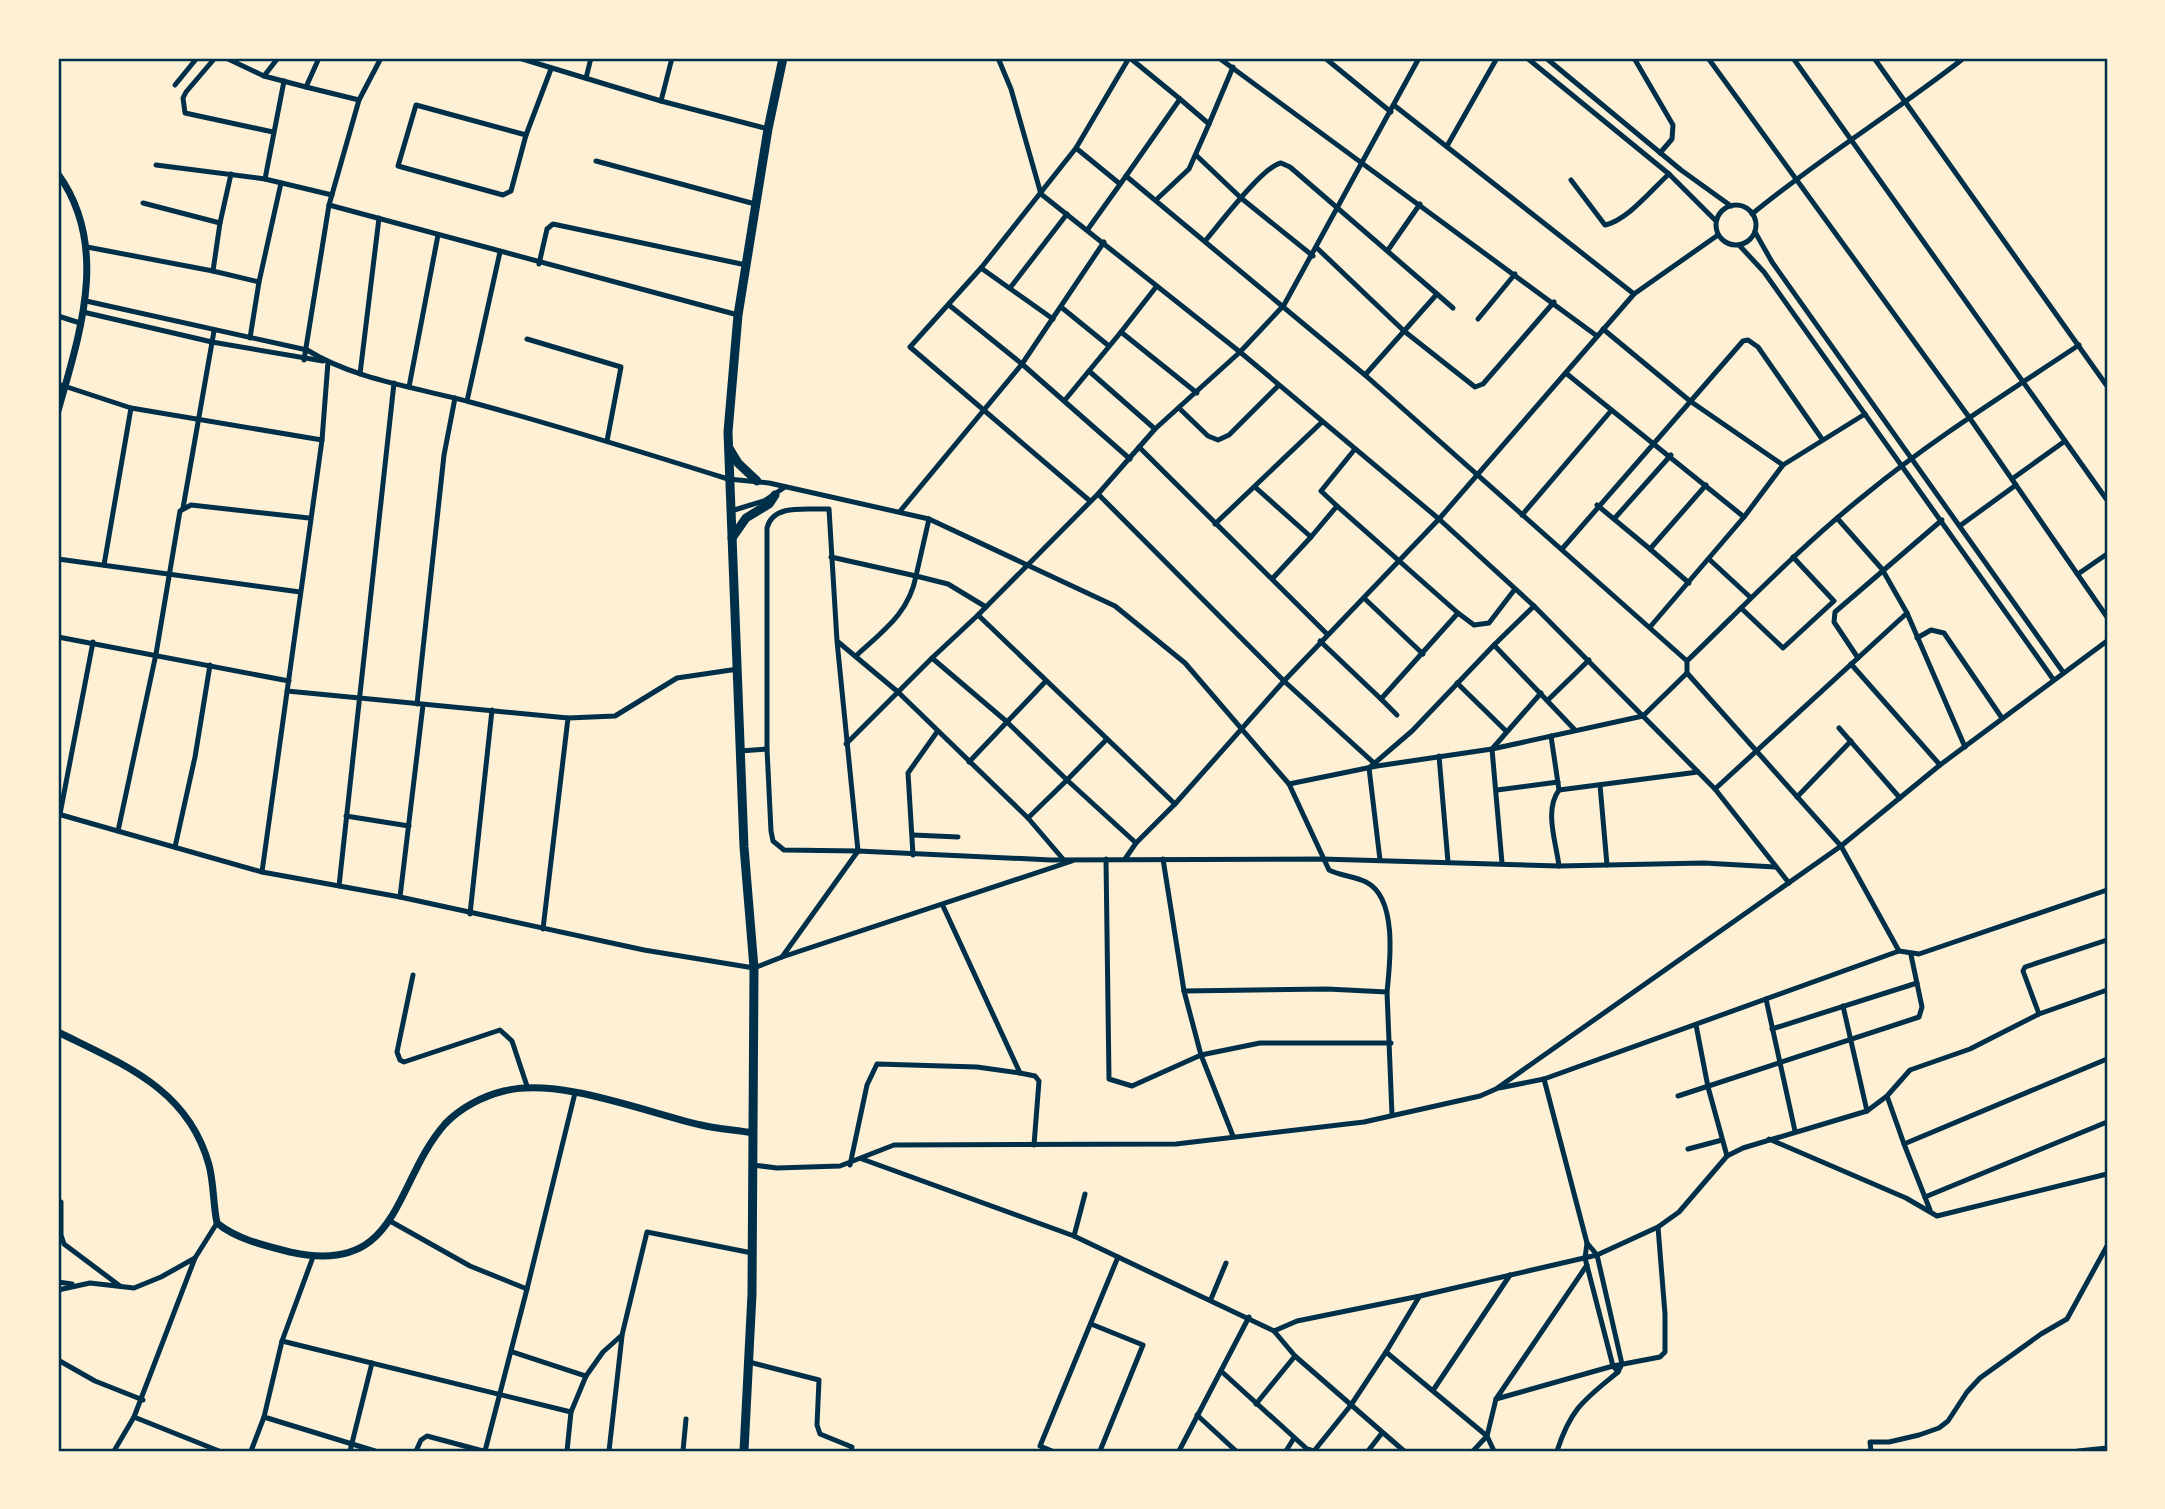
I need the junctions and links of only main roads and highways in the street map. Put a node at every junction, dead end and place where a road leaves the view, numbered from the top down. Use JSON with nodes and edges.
{"nodes":[{"id":1,"x":783,"y":58,"type":"edge"},
{"id":2,"x":728,"y":447,"type":"junction"},
{"id":3,"x":757,"y":481,"type":"road end"},
{"id":4,"x":775,"y":495,"type":"road end"},
{"id":5,"x":732,"y":538,"type":"junction"},
{"id":6,"x":744,"y":1451,"type":"edge"}],
"edges":[{"from":1,"to":2,"type":"main road"},
{"from":2,"to":3,"type":"main road"},
{"from":2,"to":5,"type":"main road"},
{"from":4,"to":5,"type":"main road"},
{"from":5,"to":6,"type":"main road"}]}
